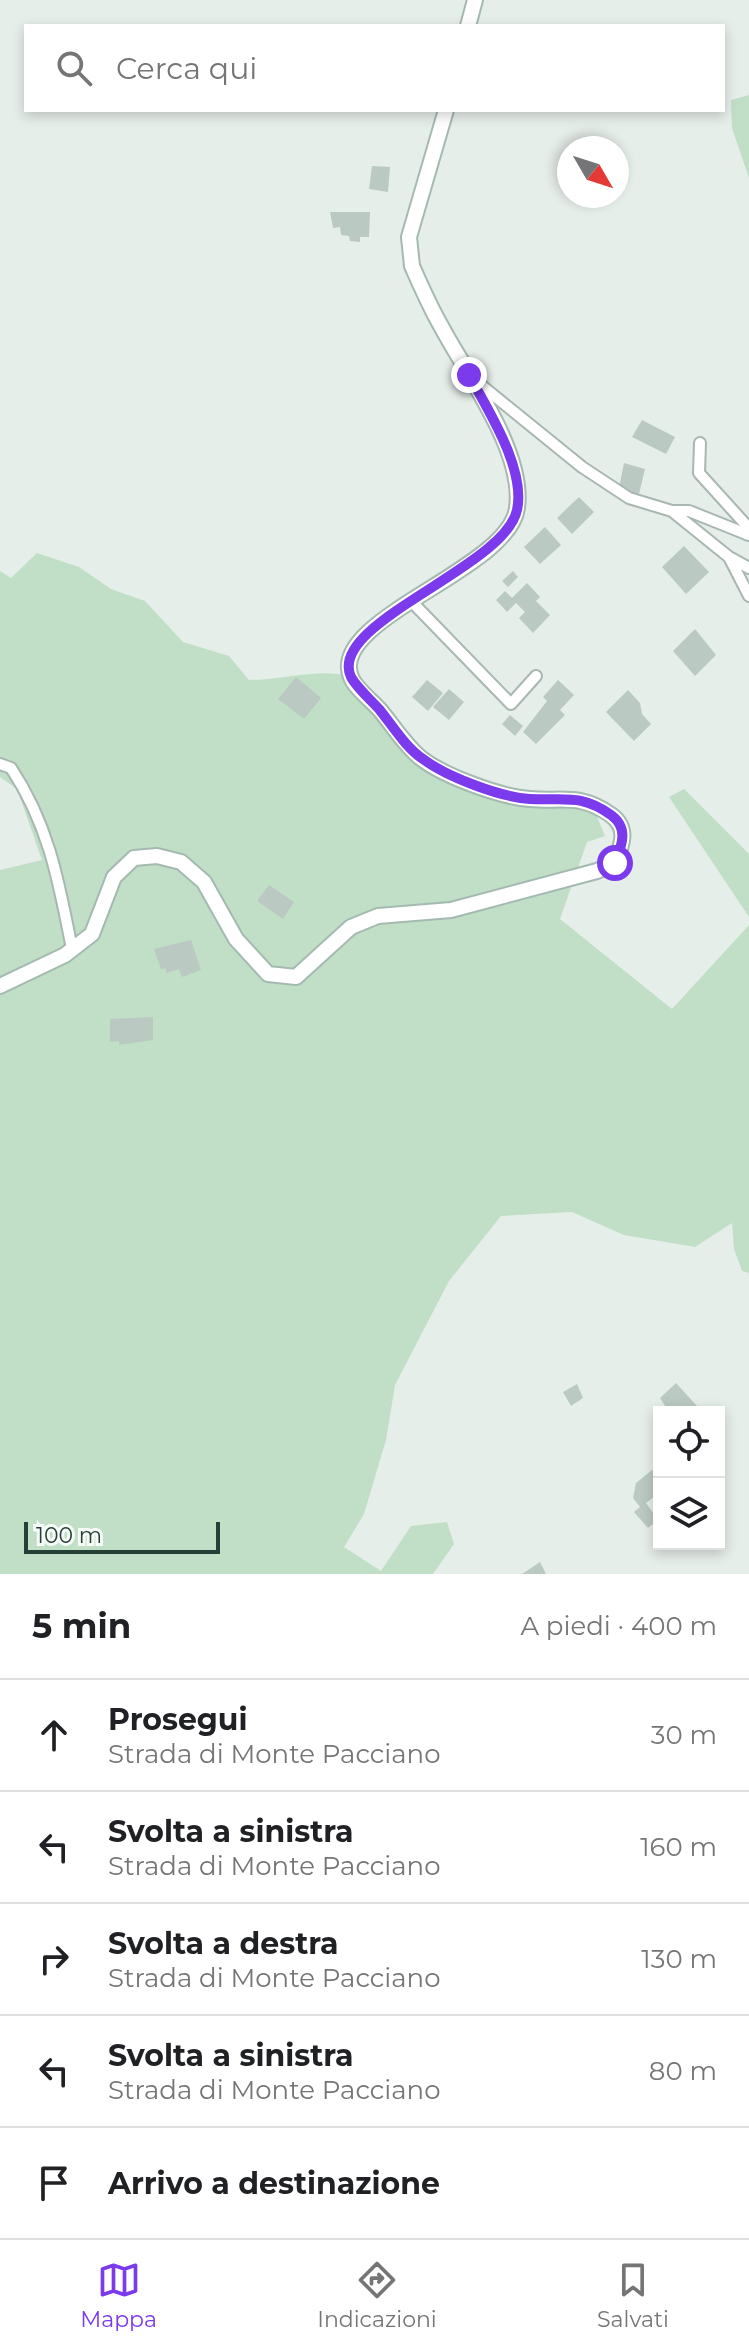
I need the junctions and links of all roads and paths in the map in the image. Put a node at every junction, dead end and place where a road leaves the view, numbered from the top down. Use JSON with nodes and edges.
{"nodes":[{"id":1,"x":475,"y":0,"type":"edge"},
{"id":2,"x":469,"y":24,"type":"edge"},
{"id":3,"x":445,"y":112,"type":"edge"},
{"id":4,"x":469,"y":375,"type":"junction"},
{"id":5,"x":700,"y":443,"type":"dead end"},
{"id":6,"x":672,"y":511,"type":"junction"},
{"id":7,"x":748,"y":535,"type":"edge"},
{"id":8,"x":729,"y":557,"type":"junction"},
{"id":9,"x":749,"y":568,"type":"edge"},
{"id":10,"x":749,"y":596,"type":"edge"},
{"id":11,"x":411,"y":601,"type":"junction"},
{"id":12,"x":536,"y":676,"type":"dead end"},
{"id":13,"x":0,"y":764,"type":"edge"},
{"id":14,"x":72,"y":949,"type":"junction"},
{"id":15,"x":0,"y":986,"type":"edge"}],
"edges":[{"from":1,"to":2,"type":"street"},
{"from":3,"to":4,"type":"street"},
{"from":4,"to":6,"type":"street"},
{"from":4,"to":11,"type":"street"},
{"from":5,"to":7,"type":"street"},
{"from":6,"to":7,"type":"street"},
{"from":6,"to":8,"type":"street"},
{"from":8,"to":9,"type":"street"},
{"from":8,"to":10,"type":"street"},
{"from":11,"to":12,"type":"street"},
{"from":11,"to":14,"type":"street"},
{"from":13,"to":14,"type":"street"},
{"from":14,"to":15,"type":"street"}]}
